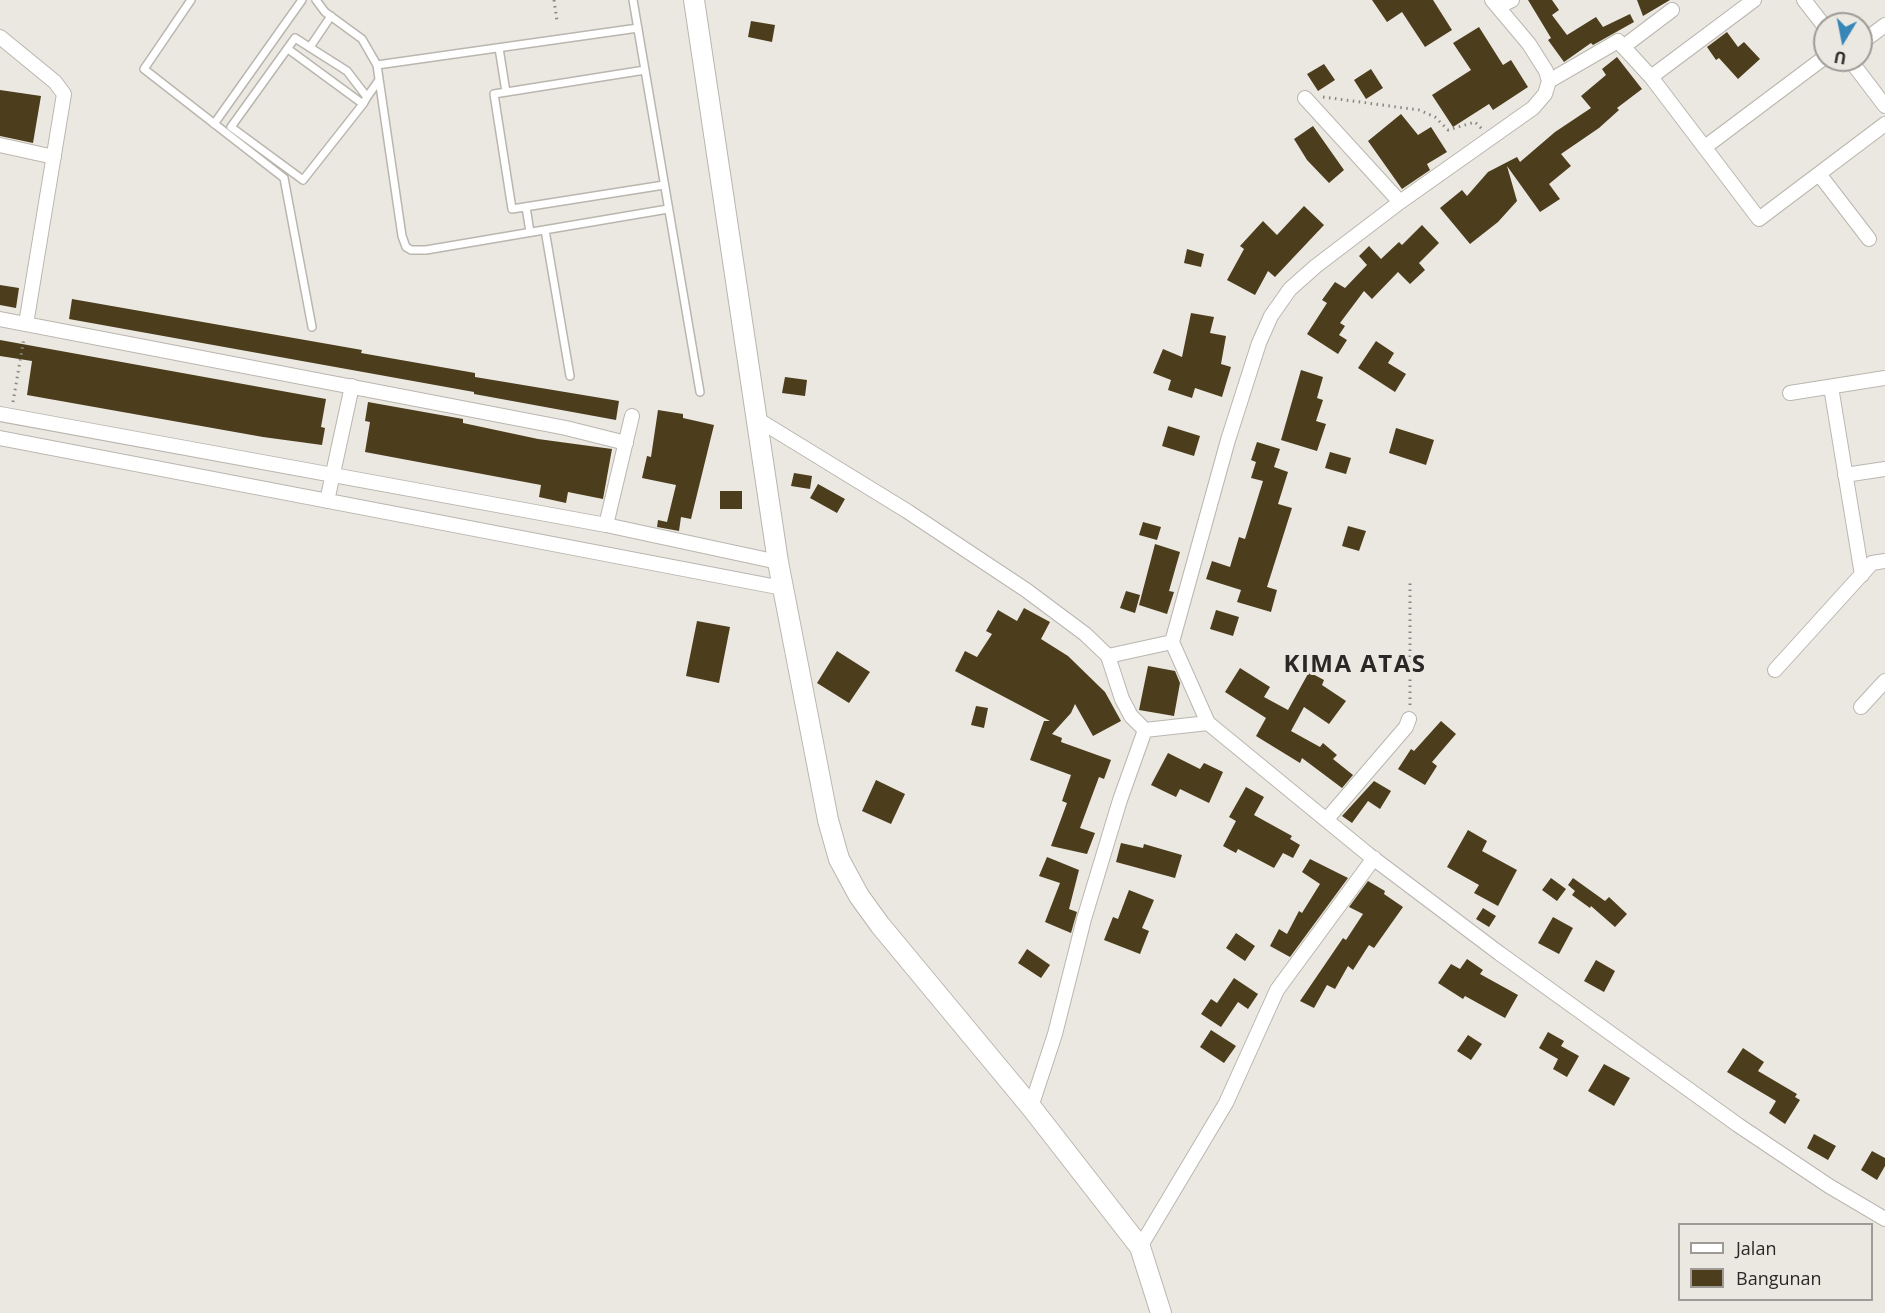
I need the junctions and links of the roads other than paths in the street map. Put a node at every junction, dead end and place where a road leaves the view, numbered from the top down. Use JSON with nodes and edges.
{"nodes":[{"id":1,"x":191,"y":0,"type":"edge"},
{"id":2,"x":302,"y":0,"type":"edge"},
{"id":3,"x":316,"y":0,"type":"edge"},
{"id":4,"x":633,"y":0,"type":"edge"},
{"id":5,"x":694,"y":0,"type":"edge"},
{"id":6,"x":1512,"y":0,"type":"edge"},
{"id":7,"x":1754,"y":0,"type":"edge"},
{"id":8,"x":1804,"y":0,"type":"edge"},
{"id":9,"x":1495,"y":3,"type":"edge"},
{"id":10,"x":1672,"y":10,"type":"dead end"},
{"id":11,"x":1813,"y":12,"type":"edge"},
{"id":12,"x":331,"y":16,"type":"junction"},
{"id":13,"x":638,"y":28,"type":"junction"},
{"id":14,"x":0,"y":37,"type":"edge"},
{"id":15,"x":310,"y":47,"type":"junction"},
{"id":16,"x":1623,"y":47,"type":"junction"},
{"id":17,"x":499,"y":48,"type":"junction"},
{"id":18,"x":288,"y":49,"type":"junction"},
{"id":19,"x":377,"y":65,"type":"junction"},
{"id":20,"x":1813,"y":66,"type":"edge"},
{"id":21,"x":645,"y":70,"type":"junction"},
{"id":22,"x":1859,"y":72,"type":"edge"},
{"id":23,"x":1651,"y":77,"type":"junction"},
{"id":24,"x":379,"y":80,"type":"junction"},
{"id":25,"x":1549,"y":81,"type":"junction"},
{"id":26,"x":506,"y":92,"type":"junction"},
{"id":27,"x":1305,"y":98,"type":"road end"},
{"id":28,"x":365,"y":100,"type":"junction"},
{"id":29,"x":1885,"y":106,"type":"edge"},
{"id":30,"x":214,"y":123,"type":"junction"},
{"id":31,"x":1885,"y":124,"type":"edge"},
{"id":32,"x":0,"y":146,"type":"edge"},
{"id":33,"x":1704,"y":147,"type":"junction"},
{"id":34,"x":54,"y":157,"type":"junction"},
{"id":35,"x":1819,"y":174,"type":"junction"},
{"id":36,"x":664,"y":185,"type":"junction"},
{"id":37,"x":1400,"y":202,"type":"junction"},
{"id":38,"x":526,"y":207,"type":"junction"},
{"id":39,"x":668,"y":209,"type":"junction"},
{"id":40,"x":545,"y":230,"type":"junction"},
{"id":41,"x":530,"y":232,"type":"junction"},
{"id":42,"x":1869,"y":239,"type":"dead end"},
{"id":43,"x":0,"y":319,"type":"edge"},
{"id":44,"x":26,"y":324,"type":"junction"},
{"id":45,"x":312,"y":327,"type":"dead end"},
{"id":46,"x":570,"y":376,"type":"dead end"},
{"id":47,"x":1885,"y":378,"type":"edge"},
{"id":48,"x":352,"y":386,"type":"junction"},
{"id":49,"x":1831,"y":387,"type":"junction"},
{"id":50,"x":700,"y":392,"type":"dead end"},
{"id":51,"x":1790,"y":393,"type":"dead end"},
{"id":52,"x":6,"y":415,"type":"edge"},
{"id":53,"x":632,"y":416,"type":"dead end"},
{"id":54,"x":757,"y":419,"type":"junction"},
{"id":55,"x":66,"y":426,"type":"junction"},
{"id":56,"x":0,"y":438,"type":"edge"},
{"id":57,"x":626,"y":443,"type":"junction"},
{"id":58,"x":58,"y":449,"type":"junction"},
{"id":59,"x":1885,"y":469,"type":"edge"},
{"id":60,"x":333,"y":474,"type":"junction"},
{"id":61,"x":1845,"y":476,"type":"junction"},
{"id":62,"x":327,"y":501,"type":"junction"},
{"id":63,"x":606,"y":525,"type":"junction"},
{"id":64,"x":778,"y":562,"type":"junction"},
{"id":65,"x":1879,"y":562,"type":"edge"},
{"id":66,"x":1862,"y":575,"type":"junction"},
{"id":67,"x":1885,"y":575,"type":"edge"},
{"id":68,"x":783,"y":588,"type":"junction"},
{"id":69,"x":1172,"y":642,"type":"junction"},
{"id":70,"x":1108,"y":656,"type":"junction"},
{"id":71,"x":1775,"y":670,"type":"dead end"},
{"id":72,"x":1885,"y":681,"type":"edge"},
{"id":73,"x":1861,"y":707,"type":"dead end"},
{"id":74,"x":1410,"y":718,"type":"road end"},
{"id":75,"x":1208,"y":723,"type":"junction"},
{"id":76,"x":1145,"y":730,"type":"junction"},
{"id":77,"x":1327,"y":819,"type":"junction"},
{"id":78,"x":1374,"y":858,"type":"junction"},
{"id":79,"x":1031,"y":1107,"type":"junction"},
{"id":80,"x":1885,"y":1219,"type":"edge"},
{"id":81,"x":1140,"y":1247,"type":"junction"},
{"id":82,"x":1161,"y":1313,"type":"edge"}],
"edges":[{"from":1,"to":30,"type":"lane"},
{"from":2,"to":30,"type":"lane"},
{"from":3,"to":12,"type":"lane"},
{"from":4,"to":13,"type":"lane"},
{"from":5,"to":54,"type":"main road"},
{"from":6,"to":9,"type":"street"},
{"from":7,"to":23,"type":"street"},
{"from":8,"to":11,"type":"street"},
{"from":9,"to":25,"type":"street"},
{"from":10,"to":16,"type":"street"},
{"from":12,"to":15,"type":"lane"},
{"from":12,"to":19,"type":"lane"},
{"from":13,"to":17,"type":"lane"},
{"from":13,"to":21,"type":"lane"},
{"from":14,"to":34,"type":"street"},
{"from":15,"to":18,"type":"lane"},
{"from":15,"to":28,"type":"lane"},
{"from":16,"to":23,"type":"street"},
{"from":16,"to":25,"type":"street"},
{"from":17,"to":19,"type":"lane"},
{"from":17,"to":26,"type":"lane"},
{"from":18,"to":28,"type":"lane"},
{"from":18,"to":28,"type":"lane"},
{"from":19,"to":24,"type":"lane"},
{"from":20,"to":33,"type":"street"},
{"from":21,"to":26,"type":"lane"},
{"from":21,"to":36,"type":"lane"},
{"from":22,"to":29,"type":"street"},
{"from":23,"to":33,"type":"street"},
{"from":24,"to":28,"type":"lane"},
{"from":24,"to":41,"type":"lane"},
{"from":25,"to":37,"type":"street"},
{"from":26,"to":38,"type":"lane"},
{"from":27,"to":37,"type":"street"},
{"from":30,"to":45,"type":"lane"},
{"from":31,"to":35,"type":"street"},
{"from":32,"to":34,"type":"street"},
{"from":33,"to":35,"type":"street"},
{"from":34,"to":44,"type":"street"},
{"from":35,"to":42,"type":"street"},
{"from":36,"to":38,"type":"lane"},
{"from":36,"to":39,"type":"lane"},
{"from":37,"to":69,"type":"street"},
{"from":38,"to":41,"type":"lane"},
{"from":39,"to":40,"type":"lane"},
{"from":39,"to":50,"type":"lane"},
{"from":40,"to":41,"type":"lane"},
{"from":40,"to":46,"type":"lane"},
{"from":43,"to":44,"type":"street"},
{"from":44,"to":48,"type":"street"},
{"from":47,"to":49,"type":"street"},
{"from":48,"to":57,"type":"street"},
{"from":48,"to":60,"type":"street"},
{"from":49,"to":51,"type":"street"},
{"from":49,"to":61,"type":"street"},
{"from":52,"to":55,"type":"street"},
{"from":53,"to":57,"type":"street"},
{"from":54,"to":64,"type":"main road"},
{"from":54,"to":70,"type":"street"},
{"from":55,"to":58,"type":"street"},
{"from":55,"to":60,"type":"street"},
{"from":56,"to":58,"type":"street"},
{"from":57,"to":63,"type":"street"},
{"from":58,"to":62,"type":"street"},
{"from":59,"to":61,"type":"street"},
{"from":60,"to":62,"type":"street"},
{"from":60,"to":63,"type":"street"},
{"from":61,"to":66,"type":"street"},
{"from":62,"to":68,"type":"street"},
{"from":63,"to":64,"type":"street"},
{"from":64,"to":68,"type":"main road"},
{"from":65,"to":66,"type":"street"},
{"from":65,"to":67,"type":"street"},
{"from":66,"to":71,"type":"street"},
{"from":68,"to":79,"type":"main road"},
{"from":69,"to":70,"type":"street"},
{"from":69,"to":75,"type":"street"},
{"from":70,"to":76,"type":"street"},
{"from":72,"to":73,"type":"street"},
{"from":74,"to":77,"type":"street"},
{"from":75,"to":76,"type":"street"},
{"from":75,"to":77,"type":"street"},
{"from":76,"to":79,"type":"street"},
{"from":77,"to":78,"type":"street"},
{"from":78,"to":80,"type":"street"},
{"from":78,"to":81,"type":"street"},
{"from":79,"to":81,"type":"main road"},
{"from":81,"to":82,"type":"main road"}]}
